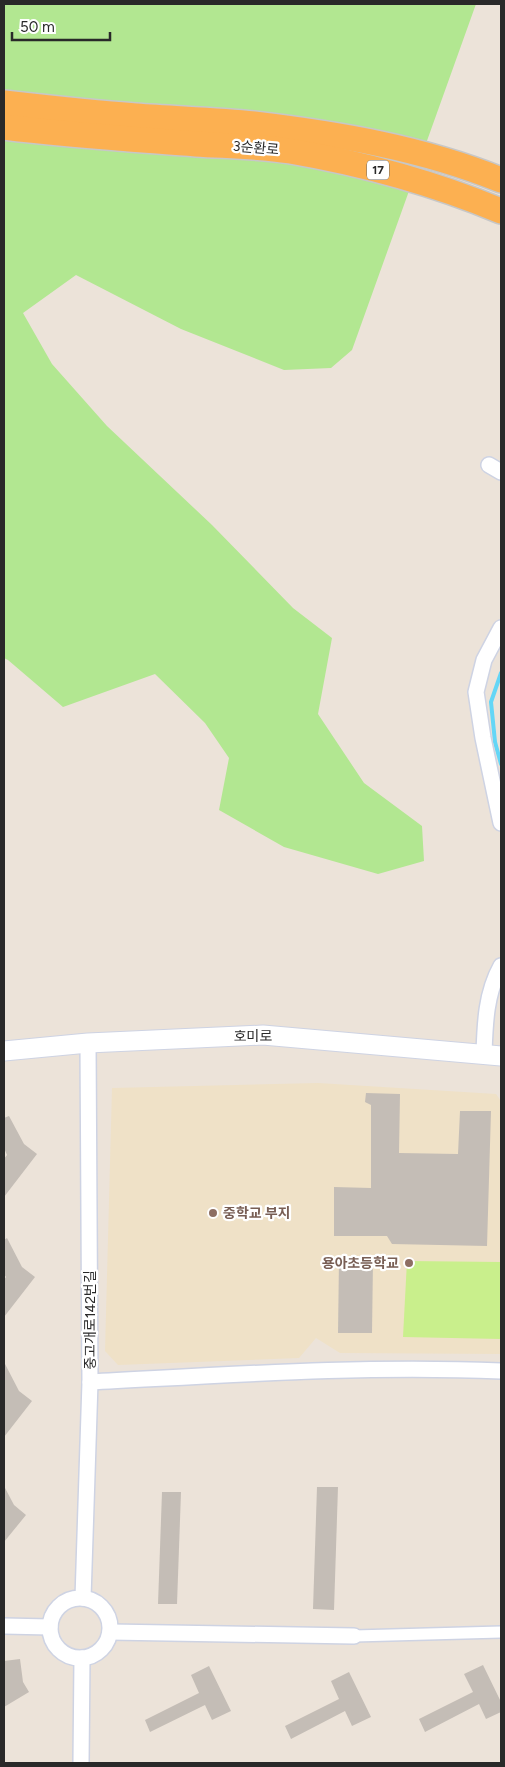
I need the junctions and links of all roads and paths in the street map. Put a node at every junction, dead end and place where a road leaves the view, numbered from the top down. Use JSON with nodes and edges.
{"nodes":[{"id":1,"x":4,"y":103,"type":"edge"},
{"id":2,"x":4,"y":127,"type":"edge"},
{"id":3,"x":252,"y":135,"type":"junction"},
{"id":4,"x":501,"y":180,"type":"edge"},
{"id":5,"x":501,"y":211,"type":"edge"},
{"id":6,"x":501,"y":628,"type":"edge"},
{"id":7,"x":501,"y":823,"type":"edge"},
{"id":8,"x":501,"y":966,"type":"edge"},
{"id":9,"x":88,"y":1043,"type":"junction"},
{"id":10,"x":4,"y":1051,"type":"edge"},
{"id":11,"x":493,"y":1054,"type":"edge"},
{"id":12,"x":501,"y":1371,"type":"edge"},
{"id":13,"x":90,"y":1382,"type":"junction"},
{"id":14,"x":83,"y":1598,"type":"junction"},
{"id":15,"x":4,"y":1626,"type":"edge"},
{"id":16,"x":50,"y":1627,"type":"junction"},
{"id":17,"x":110,"y":1632,"type":"junction"},
{"id":18,"x":501,"y":1632,"type":"edge"},
{"id":19,"x":354,"y":1636,"type":"joint"},
{"id":20,"x":82,"y":1658,"type":"junction"},
{"id":21,"x":81,"y":1763,"type":"edge"}],
"edges":[{"from":1,"to":3,"type":"highway","name":"3순환로","number":"17"},
{"from":2,"to":3,"type":"highway","name":"3순환로","number":"17"},
{"from":3,"to":4,"type":"highway","name":"3순환로","number":"17"},
{"from":3,"to":5,"type":"highway","name":"3순환로","number":"17"},
{"from":6,"to":7,"type":"street"},
{"from":8,"to":11,"type":"street"},
{"from":9,"to":10,"type":"street","name":"호미로"},
{"from":9,"to":11,"type":"street","name":"호미로"},
{"from":9,"to":13,"type":"street","name":"중고개로142번길"},
{"from":12,"to":13,"type":"street"},
{"from":13,"to":14,"type":"street","name":"중고개로142번길"},
{"from":14,"to":16,"type":"street"},
{"from":14,"to":17,"type":"street"},
{"from":15,"to":16,"type":"street"},
{"from":16,"to":20,"type":"street"},
{"from":17,"to":19,"type":"street"},
{"from":17,"to":20,"type":"street"},
{"from":18,"to":19,"type":"street"},
{"from":20,"to":21,"type":"street"}]}
